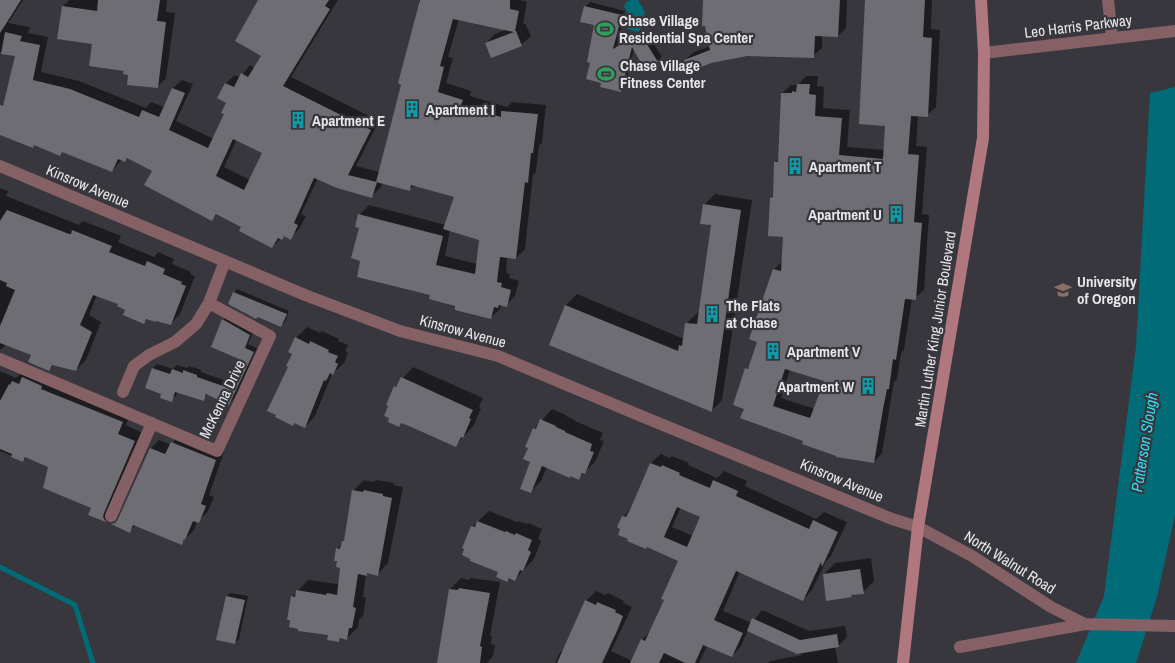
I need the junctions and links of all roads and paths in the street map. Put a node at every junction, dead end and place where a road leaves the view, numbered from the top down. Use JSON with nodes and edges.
{"nodes":[{"id":1,"x":980,"y":0,"type":"edge"},
{"id":2,"x":1108,"y":0,"type":"edge"},
{"id":3,"x":1175,"y":31,"type":"edge"},
{"id":4,"x":1112,"y":38,"type":"junction"},
{"id":5,"x":984,"y":53,"type":"junction"},
{"id":6,"x":0,"y":166,"type":"edge"},
{"id":7,"x":225,"y":261,"type":"junction"},
{"id":8,"x":209,"y":303,"type":"junction"},
{"id":9,"x":0,"y":359,"type":"edge"},
{"id":10,"x":123,"y":392,"type":"dead end"},
{"id":11,"x":152,"y":423,"type":"junction"},
{"id":12,"x":111,"y":516,"type":"dead end"},
{"id":13,"x":918,"y":527,"type":"junction"},
{"id":14,"x":1085,"y":624,"type":"junction"},
{"id":15,"x":1175,"y":626,"type":"edge"},
{"id":16,"x":960,"y":647,"type":"dead end"},
{"id":17,"x":903,"y":663,"type":"edge"}],
"edges":[{"from":1,"to":5,"type":"main road","name":"Martin Luther King Junior Boulevard"},
{"from":2,"to":4,"type":"street"},
{"from":3,"to":4,"type":"street","name":"Leo Harris Parkway"},
{"from":4,"to":5,"type":"street","name":"Leo Harris Parkway"},
{"from":5,"to":13,"type":"main road","name":"Martin Luther King Junior Boulevard"},
{"from":6,"to":7,"type":"street","name":"Kinsrow Avenue"},
{"from":7,"to":8,"type":"street"},
{"from":7,"to":13,"type":"street","name":"Kinsrow Avenue"},
{"from":8,"to":10,"type":"street"},
{"from":8,"to":11,"type":"street","name":"McKenna Drive"},
{"from":9,"to":11,"type":"street","name":"McKenna Drive"},
{"from":11,"to":12,"type":"street"},
{"from":13,"to":14,"type":"street","name":"North Walnut Road"},
{"from":13,"to":17,"type":"main road","name":"Martin Luther King Junior Boulevard"},
{"from":14,"to":15,"type":"street","name":"North Walnut Road"},
{"from":14,"to":16,"type":"street","name":"North Walnut Road"}]}
